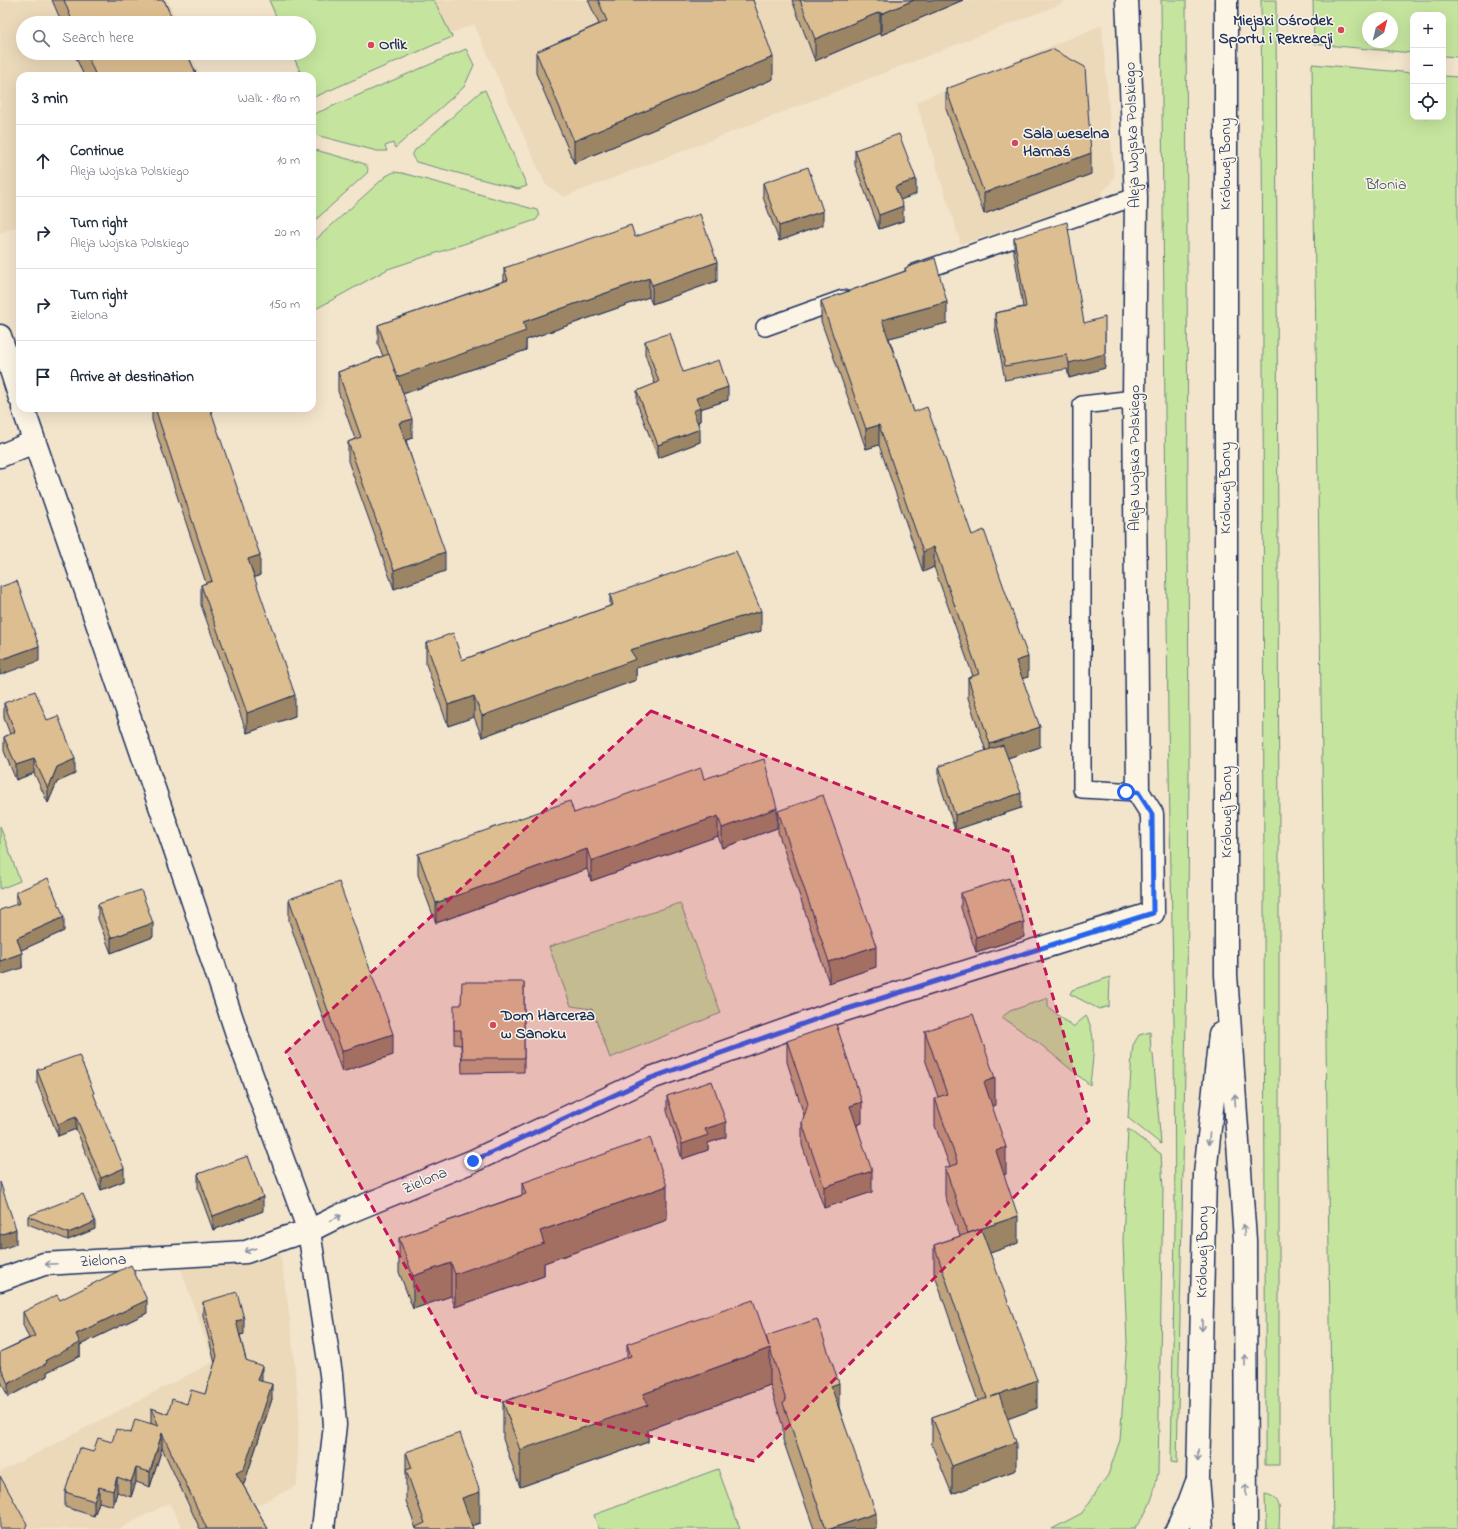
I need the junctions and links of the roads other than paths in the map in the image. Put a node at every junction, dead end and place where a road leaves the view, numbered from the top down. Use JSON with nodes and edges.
{"nodes":[{"id":1,"x":1127,"y":0,"type":"edge"},
{"id":2,"x":1226,"y":0,"type":"edge"},
{"id":3,"x":1136,"y":197,"type":"junction"},
{"id":4,"x":903,"y":278,"type":"edge"},
{"id":5,"x":860,"y":293,"type":"edge"},
{"id":6,"x":765,"y":326,"type":"dead end"},
{"id":7,"x":0,"y":336,"type":"edge"},
{"id":8,"x":16,"y":386,"type":"edge"},
{"id":9,"x":1134,"y":399,"type":"junction"},
{"id":10,"x":24,"y":412,"type":"edge"},
{"id":11,"x":34,"y":442,"type":"junction"},
{"id":12,"x":0,"y":456,"type":"edge"},
{"id":13,"x":1138,"y":792,"type":"junction"},
{"id":14,"x":1226,"y":975,"type":"junction"},
{"id":15,"x":310,"y":1231,"type":"junction"},
{"id":16,"x":0,"y":1280,"type":"edge"},
{"id":17,"x":1198,"y":1478,"type":"junction"},
{"id":18,"x":323,"y":1529,"type":"edge"},
{"id":19,"x":1177,"y":1529,"type":"edge"},
{"id":20,"x":1202,"y":1529,"type":"edge"},
{"id":21,"x":1246,"y":1529,"type":"edge"}],
"edges":[{"from":1,"to":3,"type":"street","name":"Aleja Wojska Polskiego"},
{"from":2,"to":14,"type":"street","name":"Królowej Bony"},
{"from":3,"to":4,"type":"lane"},
{"from":3,"to":9,"type":"street","name":"Aleja Wojska Polskiego"},
{"from":5,"to":6,"type":"lane"},
{"from":7,"to":8,"type":"street"},
{"from":9,"to":13,"type":"street","name":"Aleja Wojska Polskiego"},
{"from":9,"to":13,"type":"lane"},
{"from":10,"to":11,"type":"street"},
{"from":11,"to":12,"type":"street"},
{"from":11,"to":15,"type":"street"},
{"from":15,"to":13,"type":"street","name":"Zielona","one_way":true},
{"from":14,"to":17,"type":"street","name":"Królowej Bony","one_way":true},
{"from":21,"to":14,"type":"street","name":"Królowej Bony","one_way":true},
{"from":15,"to":16,"type":"street","name":"Zielona","one_way":true},
{"from":15,"to":18,"type":"street"},
{"from":17,"to":19,"type":"street"},
{"from":17,"to":20,"type":"street","name":"Królowej Bony"}]}
